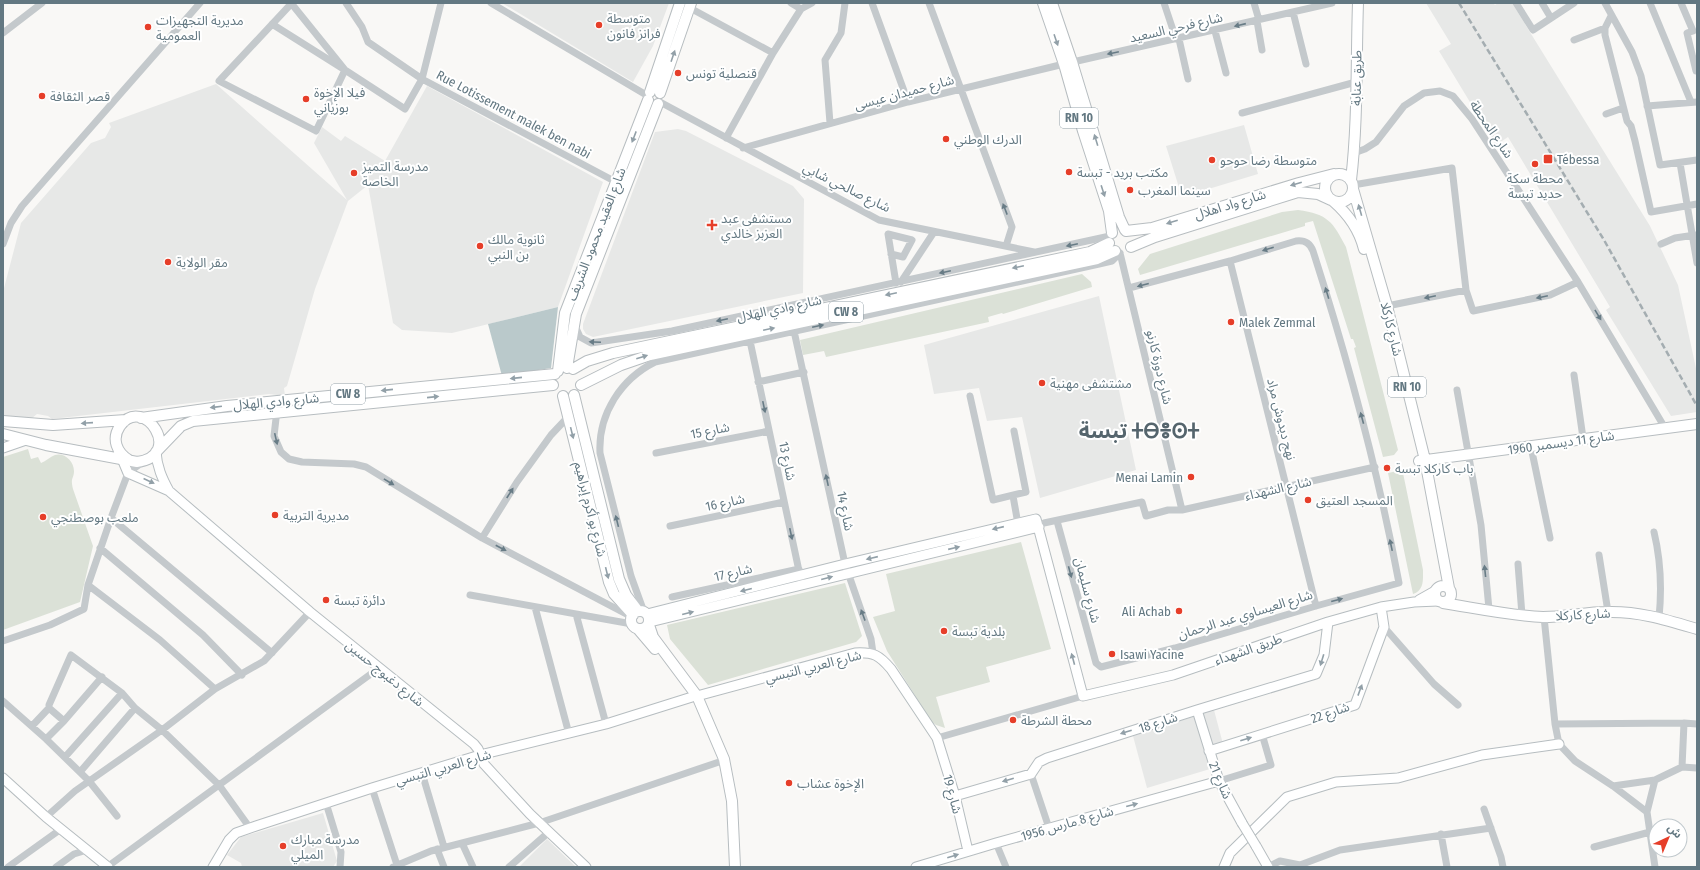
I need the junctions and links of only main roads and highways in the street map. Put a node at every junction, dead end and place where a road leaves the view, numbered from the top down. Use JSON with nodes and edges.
{"nodes":[{"id":1,"x":1043,"y":3,"type":"edge"},
{"id":2,"x":1052,"y":3,"type":"edge"},
{"id":3,"x":1358,"y":3,"type":"edge"},
{"id":4,"x":687,"y":5,"type":"edge"},
{"id":5,"x":1068,"y":63,"type":"junction"},
{"id":6,"x":649,"y":96,"type":"junction"},
{"id":7,"x":660,"y":100,"type":"junction"},
{"id":8,"x":1354,"y":153,"type":"junction"},
{"id":9,"x":1336,"y":174,"type":"junction"},
{"id":10,"x":1352,"y":185,"type":"junction"},
{"id":11,"x":1332,"y":200,"type":"junction"},
{"id":12,"x":1125,"y":231,"type":"junction"},
{"id":13,"x":1114,"y":243,"type":"junction"},
{"id":14,"x":1131,"y":247,"type":"junction"},
{"id":15,"x":563,"y":370,"type":"junction"},
{"id":16,"x":553,"y":385,"type":"junction"},
{"id":17,"x":581,"y":385,"type":"junction"},
{"id":18,"x":574,"y":394,"type":"junction"},
{"id":19,"x":563,"y":396,"type":"junction"},
{"id":20,"x":141,"y":418,"type":"junction"},
{"id":21,"x":126,"y":420,"type":"junction"},
{"id":22,"x":3,"y":421,"type":"edge"},
{"id":23,"x":1697,"y":424,"type":"edge"},
{"id":24,"x":3,"y":434,"type":"edge"},
{"id":25,"x":156,"y":452,"type":"junction"},
{"id":26,"x":123,"y":457,"type":"junction"},
{"id":27,"x":1422,"y":461,"type":"junction"},
{"id":28,"x":640,"y":619,"type":"junction"},
{"id":29,"x":1697,"y":629,"type":"edge"},
{"id":30,"x":695,"y":696,"type":"junction"},
{"id":31,"x":730,"y":867,"type":"edge"},
{"id":32,"x":734,"y":867,"type":"edge"}],
"edges":[{"from":1,"to":5,"type":"main road","number":"RN 10","one_way":true},
{"from":2,"to":5,"type":"main road","number":"RN 10"},
{"from":3,"to":8,"type":"main road","name":"طريق عنابة"},
{"from":4,"to":6,"type":"main road","name":"شارع العقيد محمود الشريف"},
{"from":7,"to":4,"type":"main road","name":"شارع العقيد محمود الشريف","one_way":true},
{"from":12,"to":5,"type":"main road","number":"RN 10","one_way":true},
{"from":5,"to":13,"type":"main road","number":"RN 10","one_way":true},
{"from":6,"to":7,"type":"main road"},
{"from":6,"to":15,"type":"main road","name":"شارع العقيد محمود الشريف","one_way":true},
{"from":7,"to":15,"type":"main road","name":"شارع العقيد محمود الشريف"},
{"from":8,"to":9,"type":"main road"},
{"from":8,"to":10,"type":"main road","name":"طريق عنابة"},
{"from":9,"to":10,"type":"main road"},
{"from":9,"to":11,"type":"main road"},
{"from":9,"to":12,"type":"main road","name":"شارع واد اهلال","one_way":true},
{"from":10,"to":11,"type":"main road"},
{"from":27,"to":10,"type":"main road","name":"شارع كاركلا","number":"RN 10","one_way":true},
{"from":11,"to":14,"type":"main road","name":"شارع واد اهلال","number":"RN 10"},
{"from":11,"to":27,"type":"main road","name":"شارع كاركلا","number":"RN 10"},
{"from":12,"to":13,"type":"main road"},
{"from":12,"to":14,"type":"main road"},
{"from":13,"to":14,"type":"main road"},
{"from":13,"to":15,"type":"main road","name":"شارع وادي الهلال","number":"CW 8","one_way":true},
{"from":17,"to":13,"type":"main road","name":"شارع وادي الهلال","number":"CW 8","one_way":true},
{"from":15,"to":16,"type":"main road"},
{"from":15,"to":17,"type":"main road"},
{"from":15,"to":20,"type":"main road","name":"شارع وادي الهلال","number":"CW 8","one_way":true},
{"from":16,"to":19,"type":"main road"},
{"from":25,"to":16,"type":"main road","name":"شارع وادي الهلال","number":"CW 8","one_way":true},
{"from":17,"to":18,"type":"main road"},
{"from":18,"to":19,"type":"main road"},
{"from":18,"to":28,"type":"main road","name":"شارع بو أكرم إبراهيم"},
{"from":19,"to":28,"type":"main road","name":"شارع بو أكرم إبراهيم","one_way":true},
{"from":20,"to":21,"type":"main road"},
{"from":20,"to":25,"type":"main road"},
{"from":21,"to":22,"type":"main road","one_way":true},
{"from":21,"to":26,"type":"main road"},
{"from":23,"to":27,"type":"main road","name":"شارع 11 ديسمبر 1960"},
{"from":24,"to":26,"type":"main road"},
{"from":25,"to":26,"type":"main road"},
{"from":27,"to":29,"type":"main road","name":"شارع كاركلا","number":"RN 10"},
{"from":28,"to":30,"type":"main road"},
{"from":30,"to":31,"type":"main road"},
{"from":30,"to":32,"type":"main road"}]}
